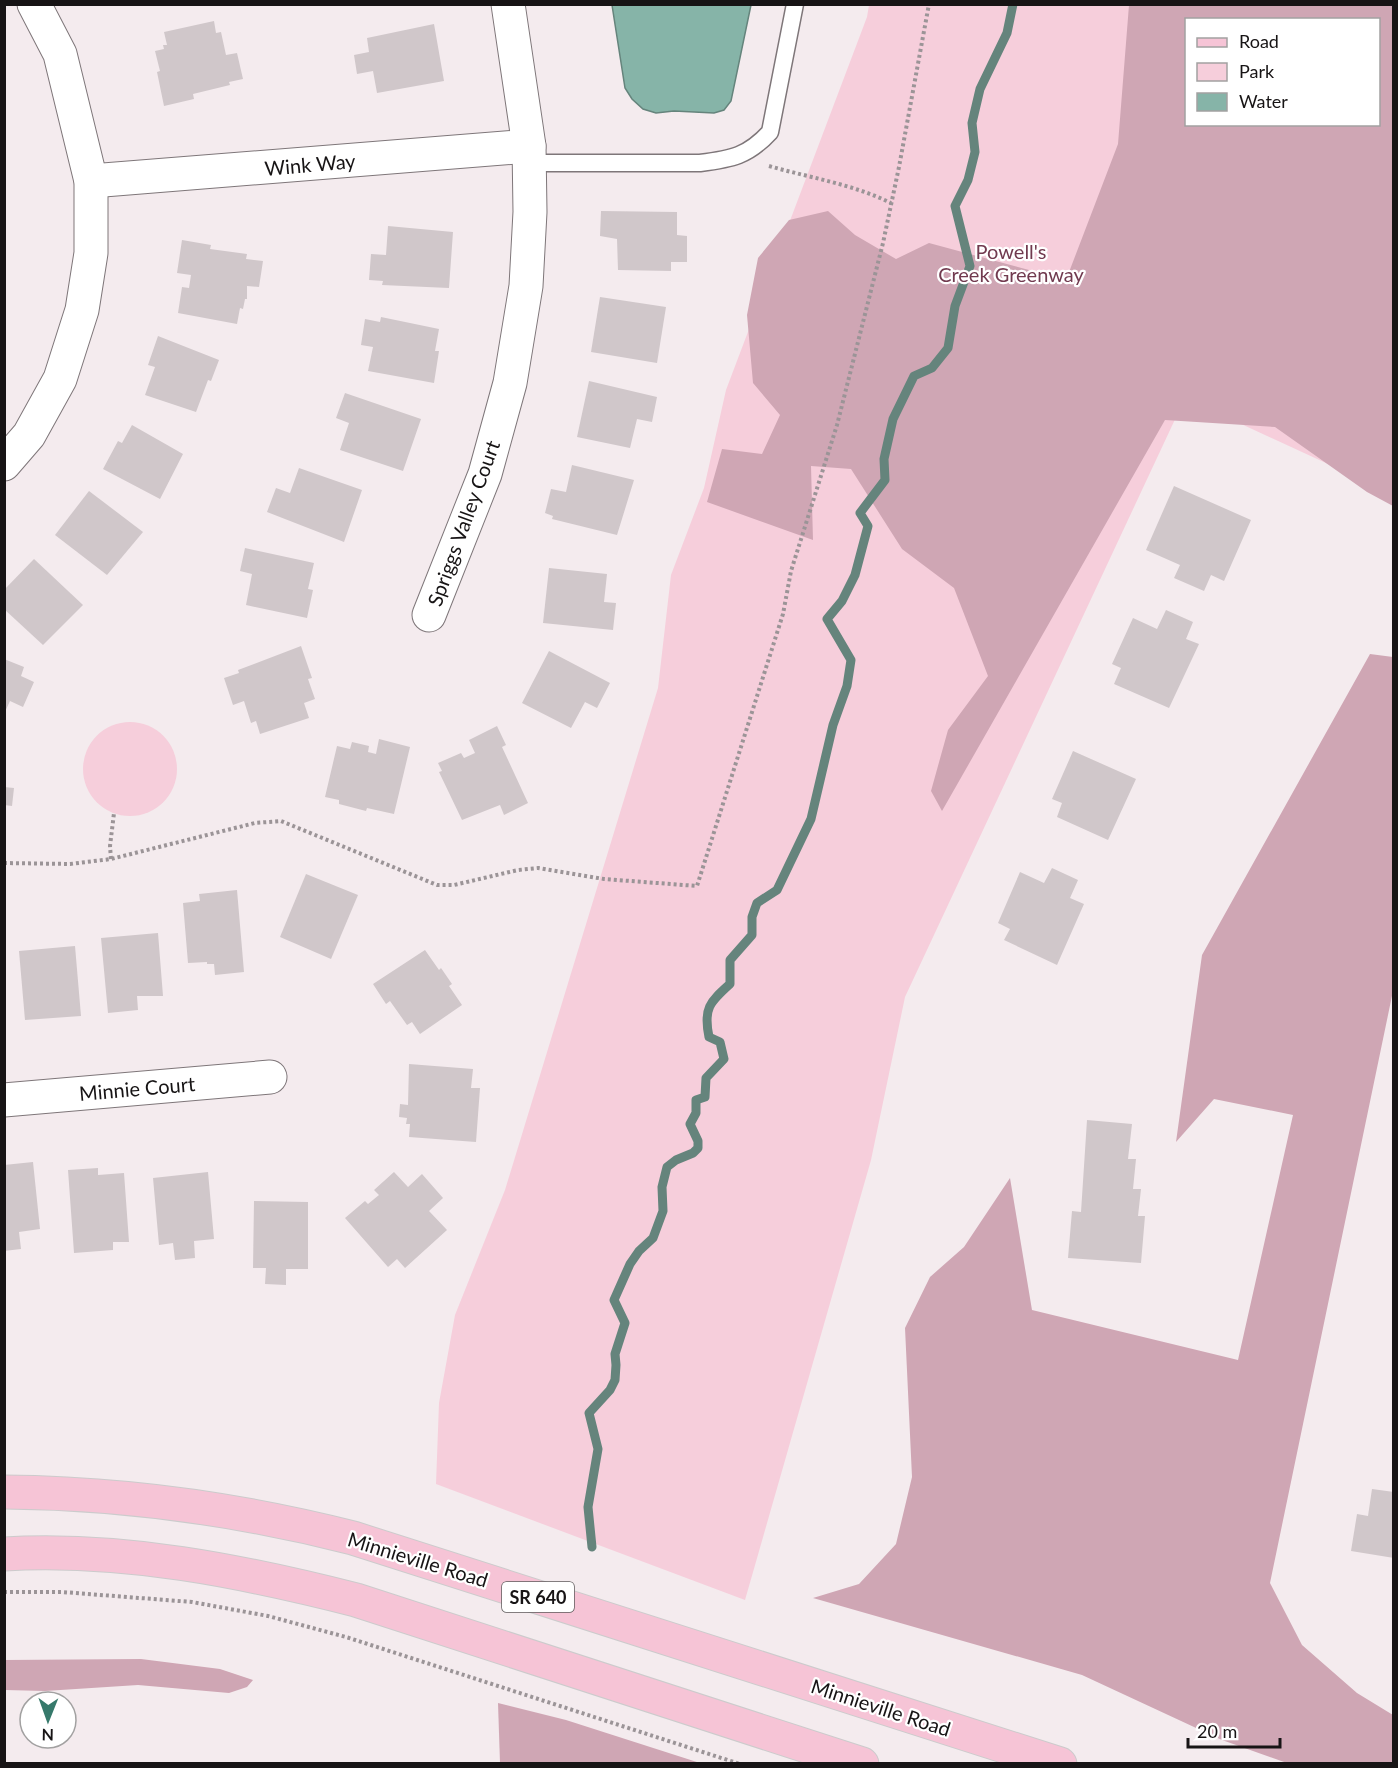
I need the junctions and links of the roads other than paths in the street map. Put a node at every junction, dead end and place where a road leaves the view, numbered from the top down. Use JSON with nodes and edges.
{"nodes":[{"id":1,"x":34,"y":4,"type":"edge"},
{"id":2,"x":508,"y":4,"type":"edge"},
{"id":3,"x":795,"y":4,"type":"edge"},
{"id":4,"x":529,"y":154,"type":"junction"},
{"id":5,"x":92,"y":181,"type":"junction"},
{"id":6,"x":4,"y":464,"type":"edge"},
{"id":7,"x":429,"y":615,"type":"dead end"},
{"id":8,"x":270,"y":1077,"type":"dead end"},
{"id":9,"x":4,"y":1100,"type":"edge"},
{"id":10,"x":4,"y":1492,"type":"edge"},
{"id":11,"x":4,"y":1554,"type":"edge"},
{"id":12,"x":862,"y":1764,"type":"edge"},
{"id":13,"x":1060,"y":1764,"type":"edge"}],
"edges":[{"from":1,"to":5,"type":"street"},
{"from":2,"to":4,"type":"street","name":"Spriggs Valley Court"},
{"from":3,"to":4,"type":"lane"},
{"from":4,"to":5,"type":"street","name":"Wink Way"},
{"from":4,"to":7,"type":"street","name":"Spriggs Valley Court"},
{"from":5,"to":6,"type":"street"},
{"from":8,"to":9,"type":"street","name":"Minnie Court"},
{"from":10,"to":13,"type":"main road","name":"Minnieville Road","number":"SR 640"},
{"from":11,"to":12,"type":"main road"}]}
